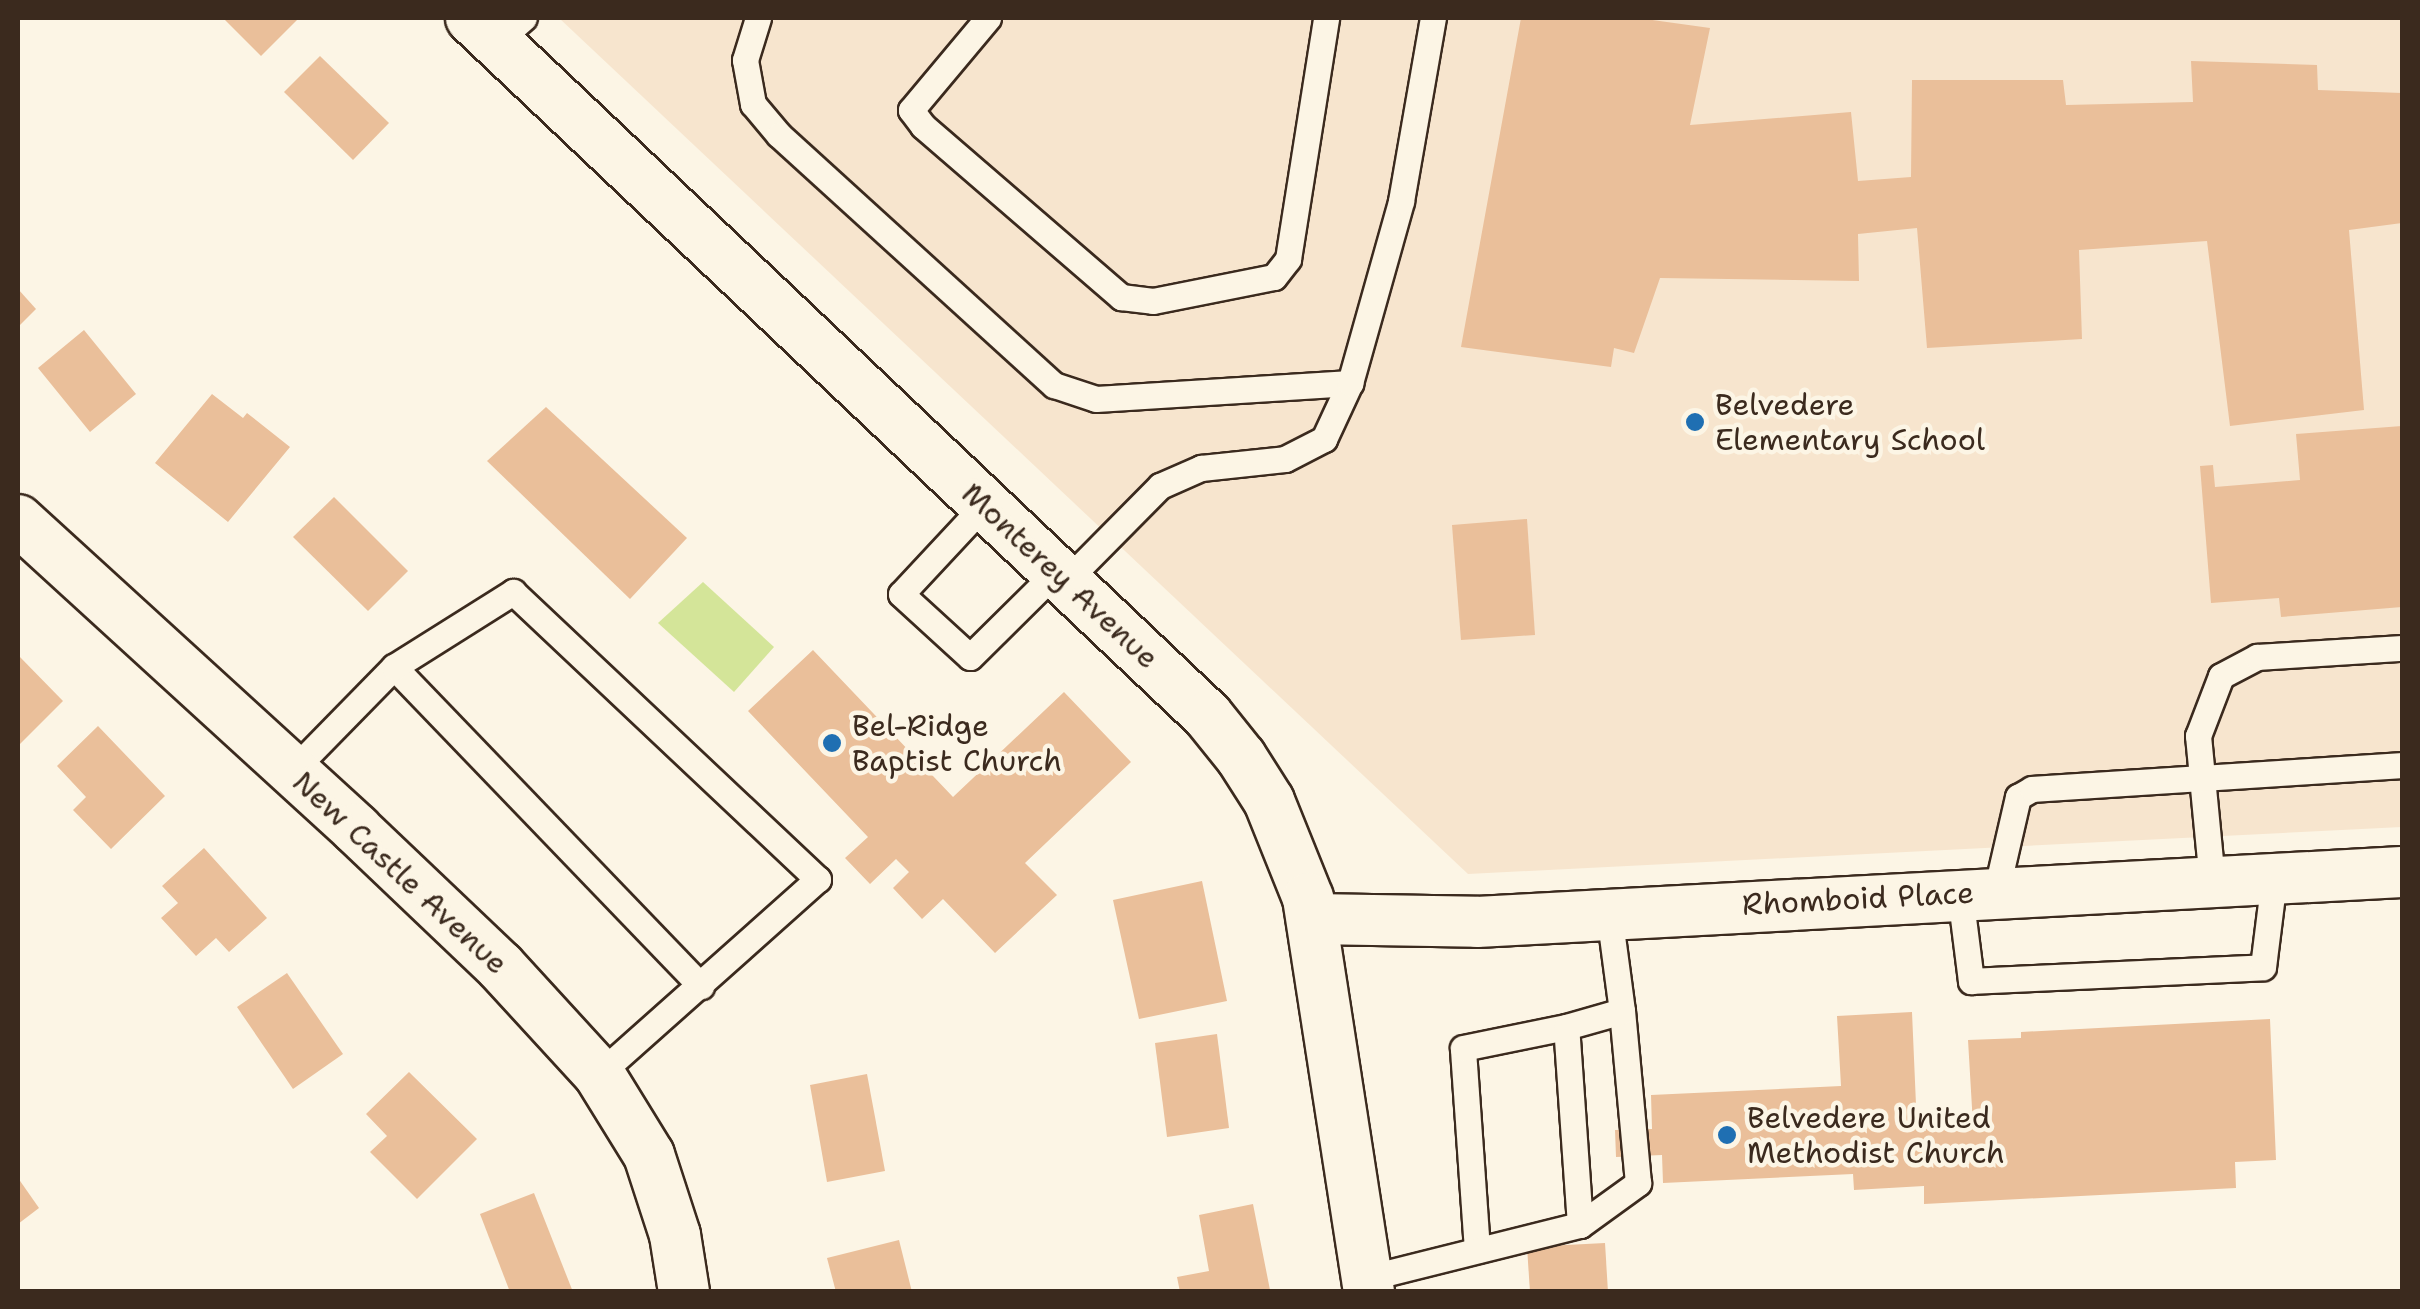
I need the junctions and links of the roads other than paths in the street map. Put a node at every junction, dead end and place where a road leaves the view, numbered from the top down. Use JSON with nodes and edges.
{"nodes":[{"id":1,"x":758,"y":18,"type":"edge"},
{"id":2,"x":988,"y":18,"type":"edge"},
{"id":3,"x":1326,"y":18,"type":"edge"},
{"id":4,"x":1433,"y":18,"type":"edge"},
{"id":5,"x":497,"y":26,"type":"edge"},
{"id":6,"x":1350,"y":383,"type":"junction"},
{"id":7,"x":985,"y":504,"type":"junction"},
{"id":8,"x":18,"y":520,"type":"edge"},
{"id":9,"x":1061,"y":576,"type":"junction"},
{"id":10,"x":2402,"y":648,"type":"edge"},
{"id":11,"x":394,"y":668,"type":"junction"},
{"id":12,"x":2402,"y":764,"type":"edge"},
{"id":13,"x":292,"y":771,"type":"junction"},
{"id":14,"x":2204,"y":778,"type":"junction"},
{"id":15,"x":2402,"y":872,"type":"edge"},
{"id":16,"x":2274,"y":879,"type":"junction"},
{"id":17,"x":2212,"y":881,"type":"junction"},
{"id":18,"x":1978,"y":893,"type":"junction"},
{"id":19,"x":1610,"y":914,"type":"junction"},
{"id":20,"x":1313,"y":920,"type":"junction"},
{"id":21,"x":701,"y":986,"type":"junction"},
{"id":22,"x":1622,"y":1011,"type":"junction"},
{"id":23,"x":1566,"y":1028,"type":"junction"},
{"id":24,"x":600,"y":1074,"type":"junction"},
{"id":25,"x":1580,"y":1225,"type":"junction"},
{"id":26,"x":1477,"y":1250,"type":"junction"},
{"id":27,"x":1368,"y":1285,"type":"edge"},
{"id":28,"x":684,"y":1292,"type":"edge"}],
"edges":[{"from":1,"to":6,"type":"lane"},
{"from":2,"to":3,"type":"lane"},
{"from":4,"to":6,"type":"lane"},
{"from":5,"to":7,"type":"street","name":"Monterey Avenue"},
{"from":6,"to":9,"type":"lane"},
{"from":7,"to":9,"type":"street","name":"Monterey Avenue"},
{"from":7,"to":9,"type":"lane"},
{"from":8,"to":13,"type":"street","name":"New Castle Avenue"},
{"from":9,"to":20,"type":"street","name":"Monterey Avenue"},
{"from":10,"to":14,"type":"lane"},
{"from":11,"to":13,"type":"lane"},
{"from":11,"to":21,"type":"lane"},
{"from":11,"to":21,"type":"lane"},
{"from":12,"to":14,"type":"lane"},
{"from":13,"to":24,"type":"street","name":"New Castle Avenue"},
{"from":14,"to":17,"type":"lane"},
{"from":14,"to":18,"type":"lane"},
{"from":15,"to":16,"type":"street","name":"Rhomboid Place"},
{"from":16,"to":17,"type":"street","name":"Rhomboid Place"},
{"from":16,"to":18,"type":"lane"},
{"from":17,"to":18,"type":"street","name":"Rhomboid Place"},
{"from":18,"to":19,"type":"street","name":"Rhomboid Place"},
{"from":19,"to":20,"type":"street","name":"Rhomboid Place"},
{"from":19,"to":22,"type":"lane"},
{"from":20,"to":27,"type":"street","name":"Monterey Avenue"},
{"from":21,"to":24,"type":"lane"},
{"from":22,"to":23,"type":"lane"},
{"from":22,"to":25,"type":"lane"},
{"from":23,"to":25,"type":"lane"},
{"from":23,"to":26,"type":"lane"},
{"from":24,"to":28,"type":"street","name":"New Castle Avenue"},
{"from":25,"to":26,"type":"lane"},
{"from":26,"to":27,"type":"lane"}]}
